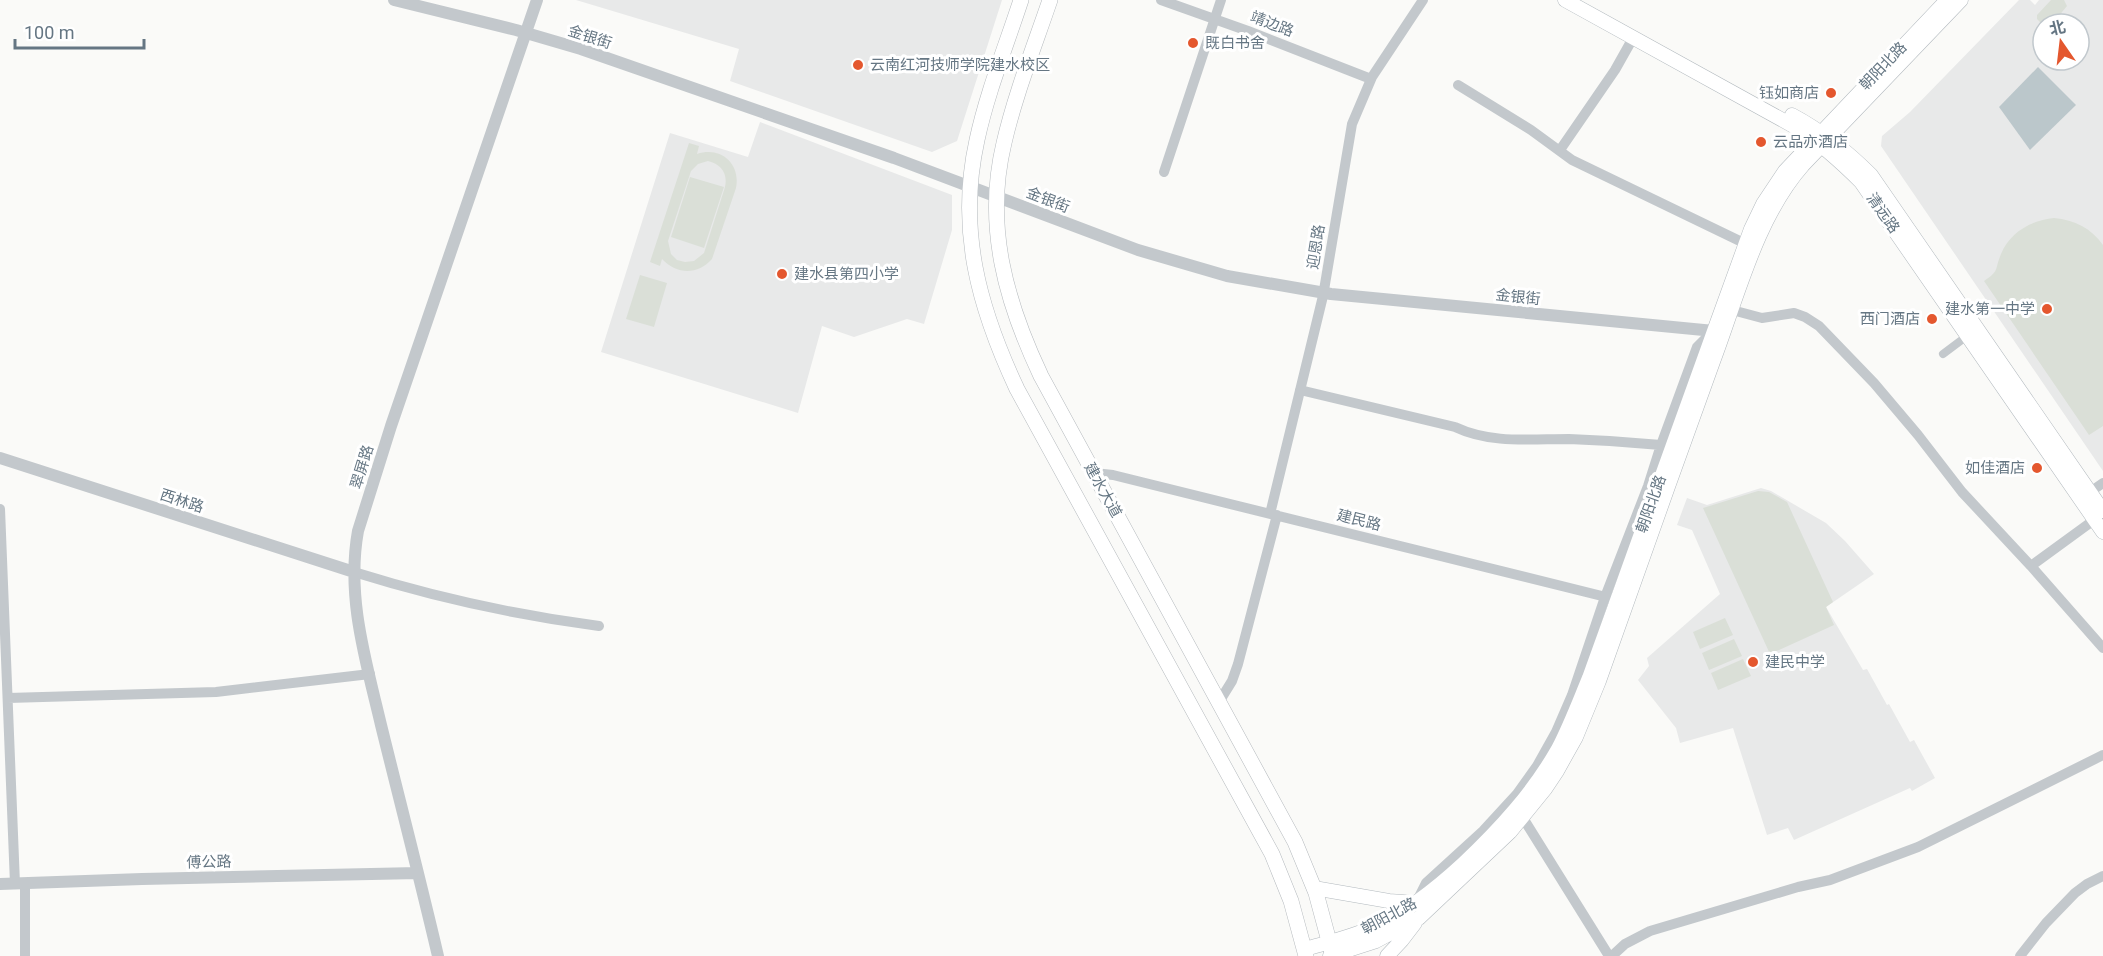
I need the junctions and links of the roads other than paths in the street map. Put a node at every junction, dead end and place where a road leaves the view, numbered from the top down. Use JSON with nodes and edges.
{"nodes":[{"id":1,"x":394,"y":0,"type":"edge"},
{"id":2,"x":537,"y":0,"type":"edge"},
{"id":3,"x":1021,"y":0,"type":"edge"},
{"id":4,"x":1050,"y":0,"type":"edge"},
{"id":5,"x":1161,"y":0,"type":"edge"},
{"id":6,"x":1221,"y":0,"type":"edge"},
{"id":7,"x":1423,"y":0,"type":"edge"},
{"id":8,"x":1565,"y":0,"type":"edge"},
{"id":9,"x":1583,"y":0,"type":"edge"},
{"id":10,"x":1947,"y":0,"type":"edge"},
{"id":11,"x":1961,"y":0,"type":"edge"},
{"id":12,"x":1215,"y":19,"type":"junction"},
{"id":13,"x":526,"y":33,"type":"junction"},
{"id":14,"x":1633,"y":38,"type":"junction"},
{"id":15,"x":1371,"y":80,"type":"junction"},
{"id":16,"x":1458,"y":85,"type":"dead end"},
{"id":17,"x":1822,"y":139,"type":"junction"},
{"id":18,"x":1560,"y":150,"type":"junction"},
{"id":19,"x":1164,"y":172,"type":"dead end"},
{"id":20,"x":970,"y":187,"type":"junction"},
{"id":21,"x":997,"y":197,"type":"junction"},
{"id":22,"x":1746,"y":244,"type":"junction"},
{"id":23,"x":1324,"y":293,"type":"junction"},
{"id":24,"x":1732,"y":310,"type":"junction"},
{"id":25,"x":1714,"y":331,"type":"junction"},
{"id":26,"x":1967,"y":336,"type":"junction"},
{"id":27,"x":1943,"y":354,"type":"dead end"},
{"id":28,"x":1300,"y":390,"type":"junction"},
{"id":29,"x":1661,"y":445,"type":"junction"},
{"id":30,"x":0,"y":458,"type":"edge"},
{"id":31,"x":1094,"y":473,"type":"junction"},
{"id":32,"x":2103,"y":483,"type":"edge"},
{"id":33,"x":2090,"y":492,"type":"junction"},
{"id":34,"x":0,"y":509,"type":"edge"},
{"id":35,"x":1273,"y":514,"type":"junction"},
{"id":36,"x":2099,"y":515,"type":"edge"},
{"id":37,"x":2103,"y":532,"type":"edge"},
{"id":38,"x":2031,"y":566,"type":"junction"},
{"id":39,"x":354,"y":572,"type":"junction"},
{"id":40,"x":1611,"y":599,"type":"junction"},
{"id":41,"x":599,"y":626,"type":"dead end"},
{"id":42,"x":2103,"y":648,"type":"edge"},
{"id":43,"x":370,"y":674,"type":"junction"},
{"id":44,"x":8,"y":698,"type":"junction"},
{"id":45,"x":1219,"y":702,"type":"junction"},
{"id":46,"x":2103,"y":755,"type":"edge"},
{"id":47,"x":1523,"y":818,"type":"junction"},
{"id":48,"x":418,"y":873,"type":"junction"},
{"id":49,"x":2103,"y":876,"type":"edge"},
{"id":50,"x":0,"y":884,"type":"edge"},
{"id":51,"x":20,"y":884,"type":"junction"},
{"id":52,"x":1314,"y":888,"type":"junction"},
{"id":53,"x":1416,"y":903,"type":"junction"},
{"id":54,"x":1419,"y":918,"type":"junction"},
{"id":55,"x":1332,"y":952,"type":"edge"},
{"id":56,"x":1306,"y":953,"type":"edge"},
{"id":57,"x":25,"y":956,"type":"edge"},
{"id":58,"x":438,"y":956,"type":"edge"},
{"id":59,"x":1387,"y":956,"type":"edge"},
{"id":60,"x":1611,"y":956,"type":"edge"},
{"id":61,"x":2020,"y":956,"type":"edge"}],
"edges":[{"from":1,"to":13,"type":"street","name":"金银街"},
{"from":2,"to":13,"type":"street","name":"翠屏路"},
{"from":3,"to":20,"type":"main road","name":"建水大道"},
{"from":4,"to":21,"type":"main road","name":"建水大道"},
{"from":5,"to":12,"type":"street","name":"靖边路"},
{"from":6,"to":12,"type":"street"},
{"from":7,"to":15,"type":"street","name":"迎恩路"},
{"from":8,"to":14,"type":"main road","name":"清远路"},
{"from":9,"to":17,"type":"main road","name":"清远路"},
{"from":10,"to":17,"type":"main road","name":"朝阳北路"},
{"from":11,"to":17,"type":"main road","name":"朝阳北路"},
{"from":12,"to":15,"type":"street","name":"靖边路"},
{"from":12,"to":19,"type":"street"},
{"from":13,"to":20,"type":"street","name":"金银街"},
{"from":13,"to":39,"type":"street","name":"翠屏路"},
{"from":14,"to":17,"type":"main road","name":"清远路"},
{"from":14,"to":18,"type":"street"},
{"from":15,"to":23,"type":"street","name":"迎恩路"},
{"from":16,"to":18,"type":"street"},
{"from":17,"to":22,"type":"main road","name":"朝阳北路"},
{"from":17,"to":24,"type":"main road","name":"朝阳北路"},
{"from":17,"to":26,"type":"main road","name":"清远路"},
{"from":17,"to":33,"type":"main road","name":"清远路"},
{"from":18,"to":22,"type":"street"},
{"from":20,"to":21,"type":"street","name":"金银街"},
{"from":20,"to":56,"type":"main road","name":"建水大道"},
{"from":21,"to":23,"type":"street","name":"金银街"},
{"from":21,"to":31,"type":"main road","name":"建水大道"},
{"from":22,"to":25,"type":"main road","name":"朝阳北路"},
{"from":23,"to":25,"type":"street","name":"金银街"},
{"from":23,"to":28,"type":"street","name":"迎恩路"},
{"from":24,"to":38,"type":"street"},
{"from":24,"to":47,"type":"main road","name":"朝阳北路"},
{"from":25,"to":29,"type":"street"},
{"from":25,"to":40,"type":"main road","name":"朝阳北路"},
{"from":26,"to":27,"type":"street"},
{"from":26,"to":36,"type":"main road","name":"清远路"},
{"from":28,"to":29,"type":"street"},
{"from":28,"to":35,"type":"street","name":"迎恩路"},
{"from":29,"to":40,"type":"street"},
{"from":30,"to":39,"type":"street","name":"西林路"},
{"from":31,"to":35,"type":"street","name":"建民路"},
{"from":31,"to":45,"type":"main road","name":"建水大道"},
{"from":32,"to":33,"type":"street"},
{"from":33,"to":36,"type":"main road","name":"清远路"},
{"from":34,"to":44,"type":"street"},
{"from":35,"to":40,"type":"street","name":"建民路"},
{"from":35,"to":45,"type":"street","name":"迎恩路"},
{"from":36,"to":37,"type":"main road","name":"清远路"},
{"from":36,"to":38,"type":"street"},
{"from":38,"to":42,"type":"street"},
{"from":39,"to":41,"type":"street"},
{"from":39,"to":43,"type":"street","name":"翠屏路"},
{"from":40,"to":53,"type":"main road","name":"朝阳北路"},
{"from":43,"to":44,"type":"street"},
{"from":43,"to":48,"type":"street","name":"翠屏路"},
{"from":44,"to":51,"type":"street"},
{"from":45,"to":52,"type":"main road","name":"建水大道"},
{"from":46,"to":60,"type":"street"},
{"from":47,"to":54,"type":"main road","name":"朝阳北路"},
{"from":47,"to":60,"type":"street"},
{"from":48,"to":51,"type":"street","name":"傅公路"},
{"from":48,"to":58,"type":"street","name":"翠屏路"},
{"from":49,"to":61,"type":"street"},
{"from":50,"to":51,"type":"street","name":"傅公路"},
{"from":51,"to":57,"type":"street"},
{"from":52,"to":53,"type":"main road"},
{"from":52,"to":55,"type":"main road","name":"建水大道"},
{"from":53,"to":55,"type":"main road","name":"朝阳北路"},
{"from":54,"to":55,"type":"main road","name":"朝阳北路"},
{"from":54,"to":59,"type":"main road"},
{"from":55,"to":56,"type":"main road","name":"朝阳北路"}]}
